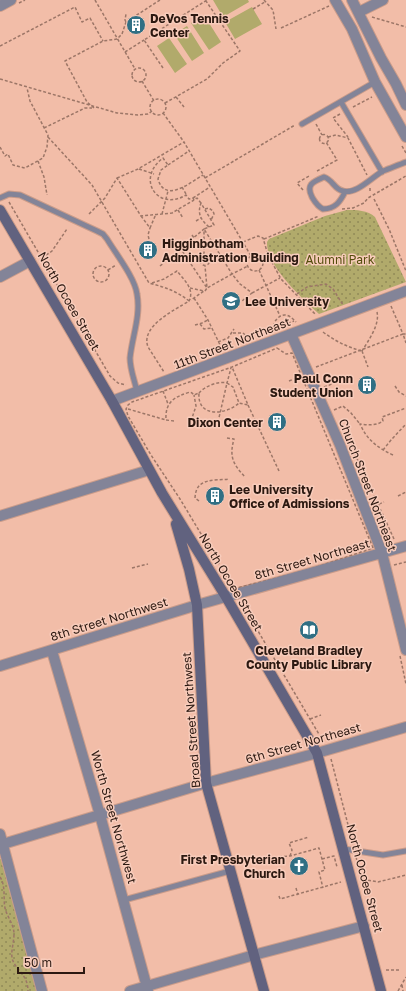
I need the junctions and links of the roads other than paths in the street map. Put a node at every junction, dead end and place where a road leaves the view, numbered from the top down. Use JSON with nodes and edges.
{"nodes":[{"id":1,"x":11,"y":0,"type":"edge"},
{"id":2,"x":352,"y":0,"type":"edge"},
{"id":3,"x":383,"y":0,"type":"edge"},
{"id":4,"x":333,"y":3,"type":"edge"},
{"id":5,"x":0,"y":6,"type":"edge"},
{"id":6,"x":363,"y":13,"type":"junction"},
{"id":7,"x":375,"y":82,"type":"junction"},
{"id":8,"x":341,"y":102,"type":"junction"},
{"id":9,"x":406,"y":105,"type":"edge"},
{"id":10,"x":302,"y":124,"type":"road end"},
{"id":11,"x":406,"y":137,"type":"edge"},
{"id":12,"x":406,"y":162,"type":"edge"},
{"id":13,"x":382,"y":172,"type":"junction"},
{"id":14,"x":345,"y":192,"type":"junction"},
{"id":15,"x":3,"y":197,"type":"edge"},
{"id":16,"x":0,"y":210,"type":"edge"},
{"id":17,"x":30,"y":261,"type":"junction"},
{"id":18,"x":0,"y":277,"type":"edge"},
{"id":19,"x":406,"y":292,"type":"edge"},
{"id":20,"x":291,"y":334,"type":"junction"},
{"id":21,"x":137,"y":392,"type":"junction"},
{"id":22,"x":112,"y":402,"type":"junction"},
{"id":23,"x":149,"y":470,"type":"junction"},
{"id":24,"x":162,"y":493,"type":"junction"},
{"id":25,"x":0,"y":516,"type":"edge"},
{"id":26,"x":406,"y":546,"type":"edge"},
{"id":27,"x":382,"y":553,"type":"junction"},
{"id":28,"x":226,"y":597,"type":"junction"},
{"id":29,"x":197,"y":605,"type":"junction"},
{"id":30,"x":402,"y":650,"type":"edge"},
{"id":31,"x":52,"y":651,"type":"junction"},
{"id":32,"x":0,"y":666,"type":"edge"},
{"id":33,"x":406,"y":727,"type":"edge"},
{"id":34,"x":317,"y":753,"type":"junction"},
{"id":35,"x":206,"y":783,"type":"junction"},
{"id":36,"x":100,"y":815,"type":"junction"},
{"id":37,"x":2,"y":845,"type":"edge"},
{"id":38,"x":344,"y":849,"type":"junction"},
{"id":39,"x":406,"y":852,"type":"edge"},
{"id":40,"x":230,"y":871,"type":"junction"},
{"id":41,"x":124,"y":900,"type":"junction"},
{"id":42,"x":364,"y":926,"type":"junction"},
{"id":43,"x":254,"y":955,"type":"junction"},
{"id":44,"x":148,"y":989,"type":"edge"},
{"id":45,"x":42,"y":991,"type":"edge"},
{"id":46,"x":130,"y":991,"type":"edge"},
{"id":47,"x":264,"y":991,"type":"edge"},
{"id":48,"x":382,"y":991,"type":"edge"}],
"edges":[{"from":1,"to":5,"type":"street"},
{"from":2,"to":6,"type":"street"},
{"from":3,"to":6,"type":"street"},
{"from":4,"to":7,"type":"street"},
{"from":6,"to":9,"type":"street"},
{"from":7,"to":8,"type":"lane"},
{"from":7,"to":11,"type":"street"},
{"from":8,"to":10,"type":"lane"},
{"from":8,"to":13,"type":"lane"},
{"from":12,"to":13,"type":"lane"},
{"from":13,"to":14,"type":"lane"},
{"from":14,"to":14,"type":"lane"},
{"from":15,"to":21,"type":"lane"},
{"from":16,"to":17,"type":"main road","name":"North Ocoee Street"},
{"from":17,"to":18,"type":"street"},
{"from":17,"to":22,"type":"main road","name":"North Ocoee Street"},
{"from":19,"to":20,"type":"street","name":"11th Street Northeast"},
{"from":20,"to":21,"type":"street","name":"11th Street Northeast"},
{"from":20,"to":27,"type":"street","name":"Church Street Northeast"},
{"from":21,"to":22,"type":"street","name":"11th Street Northeast"},
{"from":22,"to":23,"type":"main road","name":"North Ocoee Street"},
{"from":23,"to":24,"type":"main road","name":"North Ocoee Street"},
{"from":23,"to":25,"type":"street"},
{"from":24,"to":28,"type":"main road","name":"North Ocoee Street"},
{"from":24,"to":29,"type":"main road","name":"Broad Street Northwest"},
{"from":26,"to":27,"type":"street","name":"8th Street Northeast"},
{"from":27,"to":28,"type":"street","name":"8th Street Northeast"},
{"from":27,"to":30,"type":"street","name":"Church Street Northeast"},
{"from":28,"to":29,"type":"street","name":"8th Street Northwest"},
{"from":28,"to":34,"type":"main road","name":"North Ocoee Street"},
{"from":29,"to":31,"type":"street","name":"8th Street Northwest"},
{"from":29,"to":35,"type":"main road","name":"Broad Street Northwest"},
{"from":31,"to":32,"type":"street","name":"8th Street Northwest"},
{"from":31,"to":36,"type":"street","name":"Worth Street Northwest"},
{"from":33,"to":34,"type":"street","name":"6th Street Northeast"},
{"from":34,"to":35,"type":"street","name":"6th Street Northeast"},
{"from":34,"to":38,"type":"main road","name":"North Ocoee Street"},
{"from":35,"to":36,"type":"street","name":"6th Street Northeast"},
{"from":35,"to":40,"type":"main road","name":"Broad Street Northwest"},
{"from":36,"to":37,"type":"street","name":"6th Street Northeast"},
{"from":36,"to":41,"type":"street","name":"Worth Street Northwest"},
{"from":37,"to":45,"type":"street"},
{"from":38,"to":39,"type":"lane"},
{"from":38,"to":42,"type":"main road","name":"North Ocoee Street"},
{"from":40,"to":41,"type":"lane"},
{"from":40,"to":43,"type":"main road","name":"Broad Street Northwest"},
{"from":41,"to":44,"type":"street","name":"Worth Street Northwest"},
{"from":42,"to":43,"type":"street"},
{"from":42,"to":48,"type":"main road","name":"North Ocoee Street"},
{"from":43,"to":44,"type":"street"},
{"from":43,"to":47,"type":"main road","name":"Broad Street Northwest"},
{"from":44,"to":46,"type":"street"}]}
